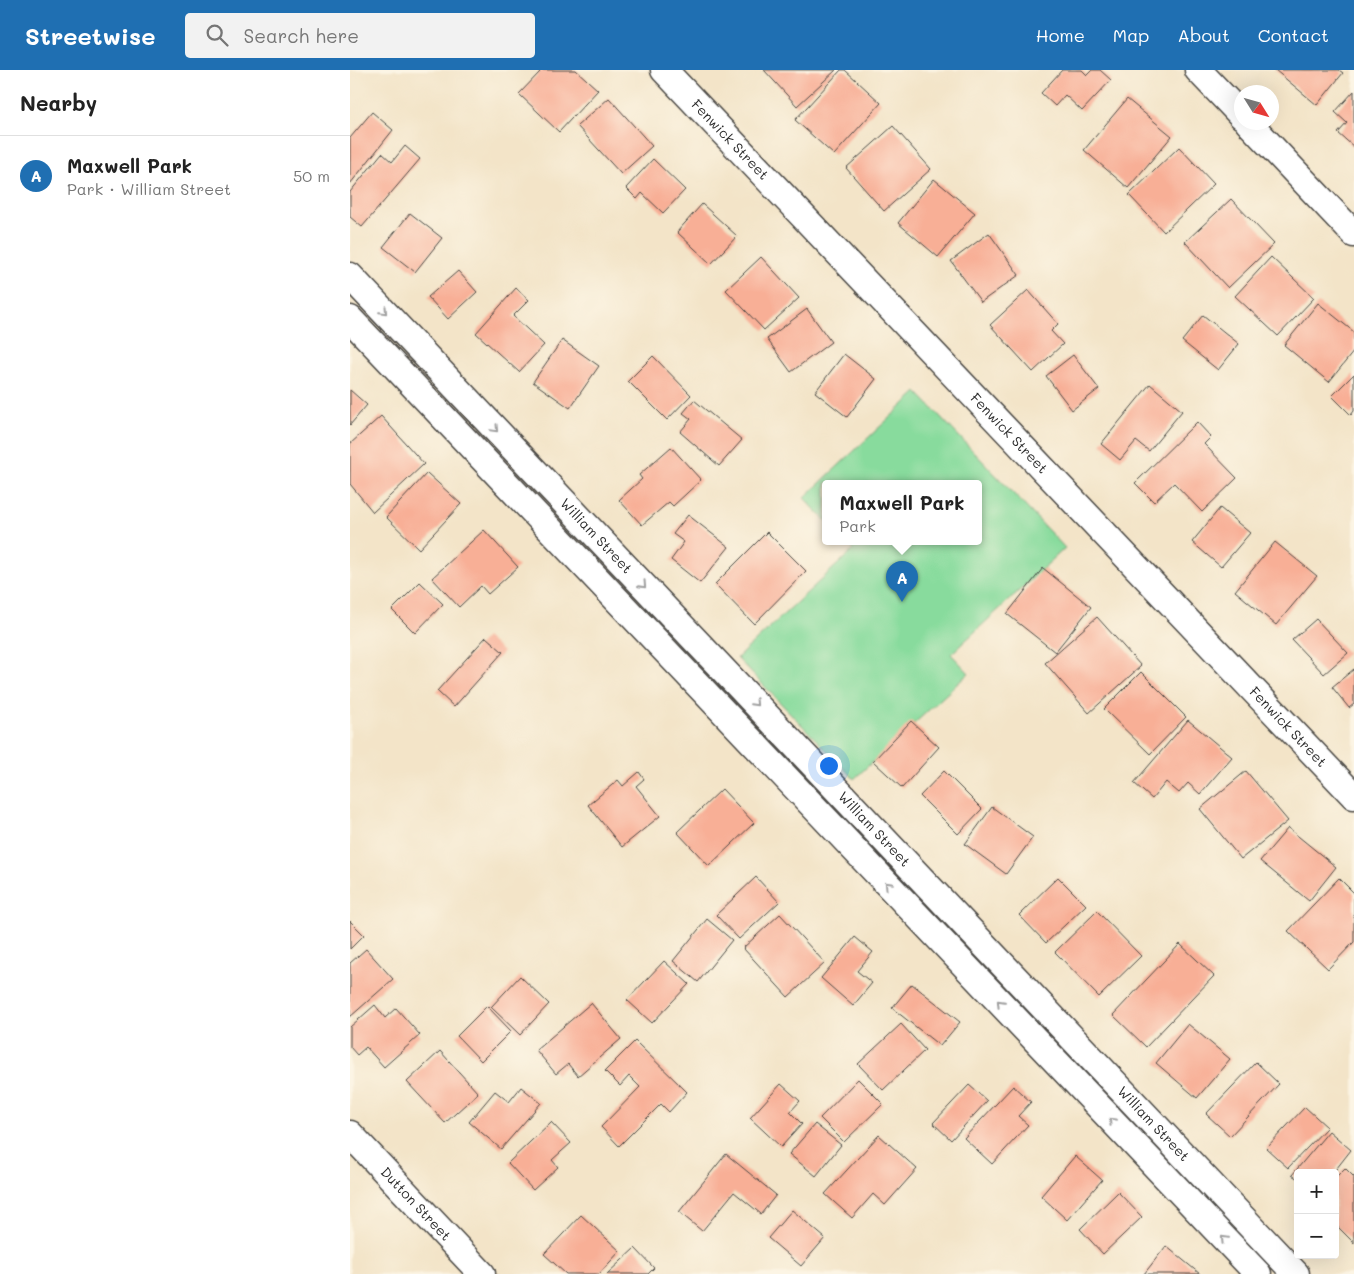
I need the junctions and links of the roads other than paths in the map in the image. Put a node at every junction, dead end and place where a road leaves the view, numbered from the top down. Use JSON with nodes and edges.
{"nodes":[{"id":1,"x":664,"y":70,"type":"edge"},
{"id":2,"x":1198,"y":70,"type":"edge"},
{"id":3,"x":1234,"y":108,"type":"edge"},
{"id":4,"x":1256,"y":130,"type":"edge"},
{"id":5,"x":1354,"y":234,"type":"edge"},
{"id":6,"x":350,"y":276,"type":"edge"},
{"id":7,"x":350,"y":319,"type":"edge"},
{"id":8,"x":1354,"y":796,"type":"edge"},
{"id":9,"x":350,"y":1134,"type":"edge"},
{"id":10,"x":482,"y":1274,"type":"edge"},
{"id":11,"x":1258,"y":1274,"type":"edge"},
{"id":12,"x":1296,"y":1274,"type":"edge"}],
"edges":[{"from":1,"to":8,"type":"street","name":"Fenwick Street"},
{"from":2,"to":3,"type":"street"},
{"from":4,"to":5,"type":"street"},
{"from":6,"to":12,"type":"street","name":"William Street","one_way":true},
{"from":11,"to":7,"type":"street","name":"William Street","one_way":true},
{"from":9,"to":10,"type":"street","name":"Dutton Street"}]}
